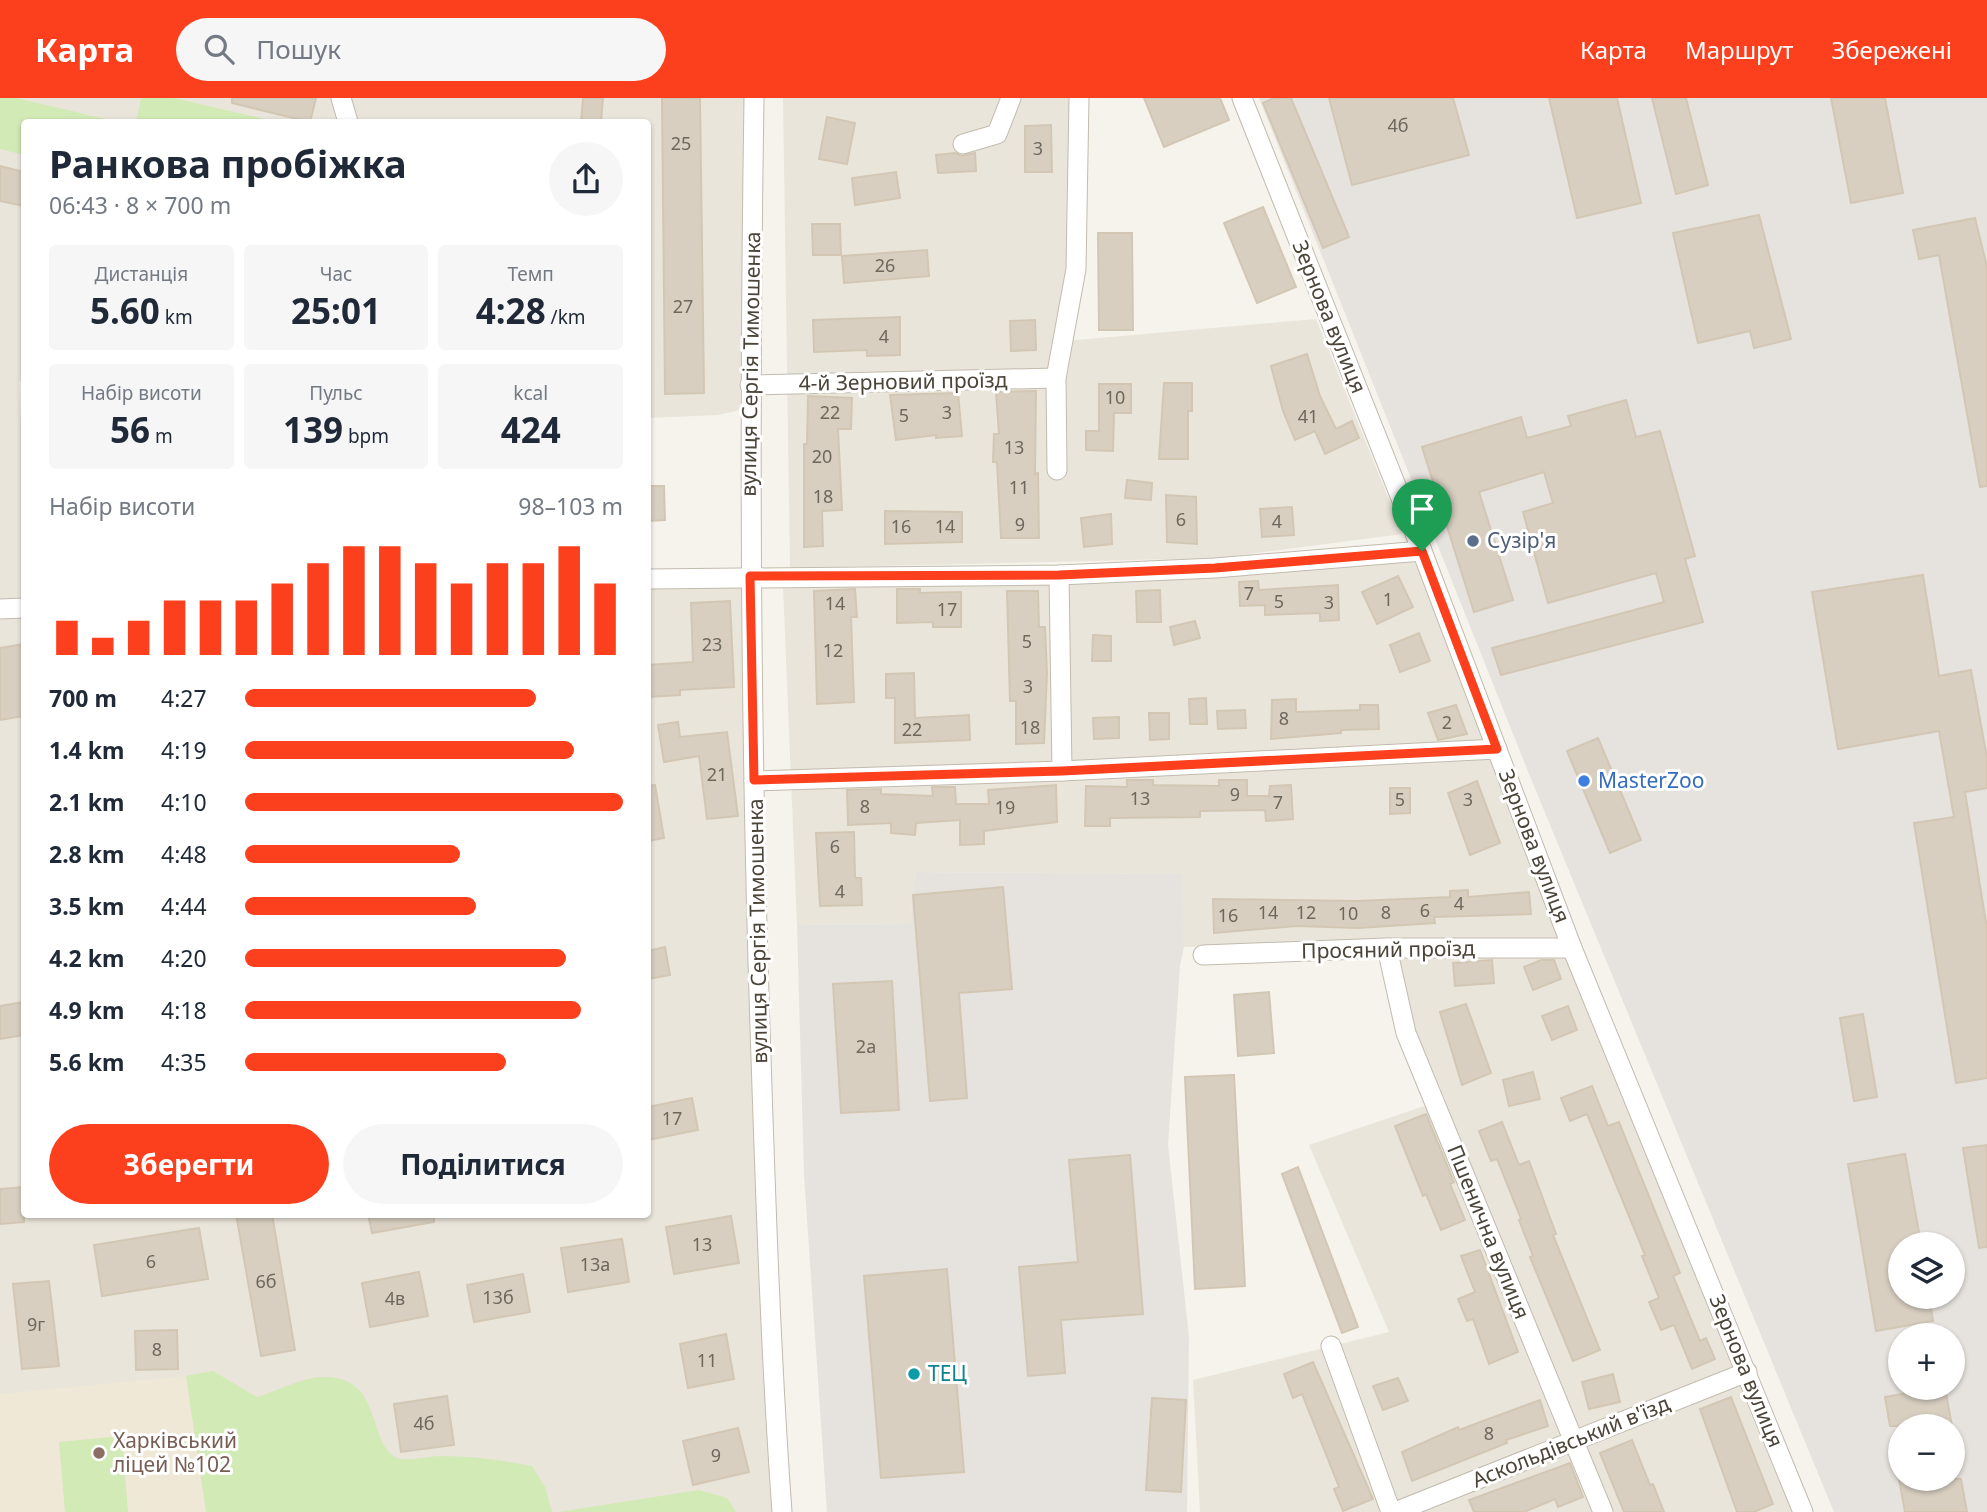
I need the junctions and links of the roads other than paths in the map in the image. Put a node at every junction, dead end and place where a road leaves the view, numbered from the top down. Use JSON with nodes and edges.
{"nodes":[{"id":1,"x":341,"y":98,"type":"edge"},
{"id":2,"x":754,"y":98,"type":"edge"},
{"id":3,"x":1011,"y":98,"type":"edge"},
{"id":4,"x":1079,"y":98,"type":"edge"},
{"id":5,"x":1242,"y":98,"type":"edge"},
{"id":6,"x":347,"y":119,"type":"edge"},
{"id":7,"x":963,"y":144,"type":"dead end"},
{"id":8,"x":1056,"y":378,"type":"junction"},
{"id":9,"x":750,"y":385,"type":"junction"},
{"id":10,"x":1057,"y":470,"type":"dead end"},
{"id":11,"x":1422,"y":551,"type":"junction"},
{"id":12,"x":1059,"y":575,"type":"junction"},
{"id":13,"x":750,"y":576,"type":"junction"},
{"id":14,"x":651,"y":579,"type":"edge"},
{"id":15,"x":21,"y":608,"type":"edge"},
{"id":16,"x":0,"y":609,"type":"edge"},
{"id":17,"x":1497,"y":749,"type":"junction"},
{"id":18,"x":1062,"y":771,"type":"junction"},
{"id":19,"x":754,"y":780,"type":"junction"},
{"id":20,"x":1387,"y":948,"type":"junction"},
{"id":21,"x":1572,"y":948,"type":"junction"},
{"id":22,"x":1203,"y":955,"type":"dead end"},
{"id":23,"x":1331,"y":1346,"type":"dead end"},
{"id":24,"x":1747,"y":1372,"type":"junction"},
{"id":25,"x":1574,"y":1440,"type":"junction"},
{"id":26,"x":782,"y":1512,"type":"edge"},
{"id":27,"x":1393,"y":1512,"type":"edge"},
{"id":28,"x":1603,"y":1512,"type":"edge"},
{"id":29,"x":1803,"y":1512,"type":"edge"}],
"edges":[{"from":1,"to":6,"type":"street"},
{"from":2,"to":9,"type":"street","name":"вулиця Сергія Тимошенка"},
{"from":3,"to":7,"type":"street"},
{"from":4,"to":8,"type":"street"},
{"from":5,"to":11,"type":"street","name":"Зернова вулиця"},
{"from":8,"to":9,"type":"street","name":"4-й Зерновий проїзд"},
{"from":8,"to":10,"type":"street"},
{"from":9,"to":13,"type":"street","name":"вулиця Сергія Тимошенка"},
{"from":11,"to":12,"type":"street"},
{"from":11,"to":17,"type":"street","name":"Зернова вулиця"},
{"from":12,"to":13,"type":"street"},
{"from":12,"to":18,"type":"street"},
{"from":13,"to":14,"type":"street"},
{"from":13,"to":19,"type":"street","name":"вулиця Сергія Тимошенка"},
{"from":15,"to":16,"type":"street"},
{"from":17,"to":18,"type":"street"},
{"from":17,"to":21,"type":"street","name":"Зернова вулиця"},
{"from":18,"to":19,"type":"street"},
{"from":19,"to":26,"type":"street","name":"вулиця Сергія Тимошенка"},
{"from":20,"to":21,"type":"street","name":"Просяний проїзд"},
{"from":20,"to":22,"type":"street","name":"Просяний проїзд"},
{"from":20,"to":25,"type":"street","name":"Пшенична вулиця"},
{"from":21,"to":24,"type":"street","name":"Зернова вулиця"},
{"from":23,"to":27,"type":"street"},
{"from":24,"to":25,"type":"street","name":"Аскольдівський в'їзд"},
{"from":24,"to":29,"type":"street","name":"Зернова вулиця"},
{"from":25,"to":27,"type":"street","name":"Аскольдівський в'їзд"},
{"from":25,"to":28,"type":"street","name":"Пшенична вулиця"}]}
